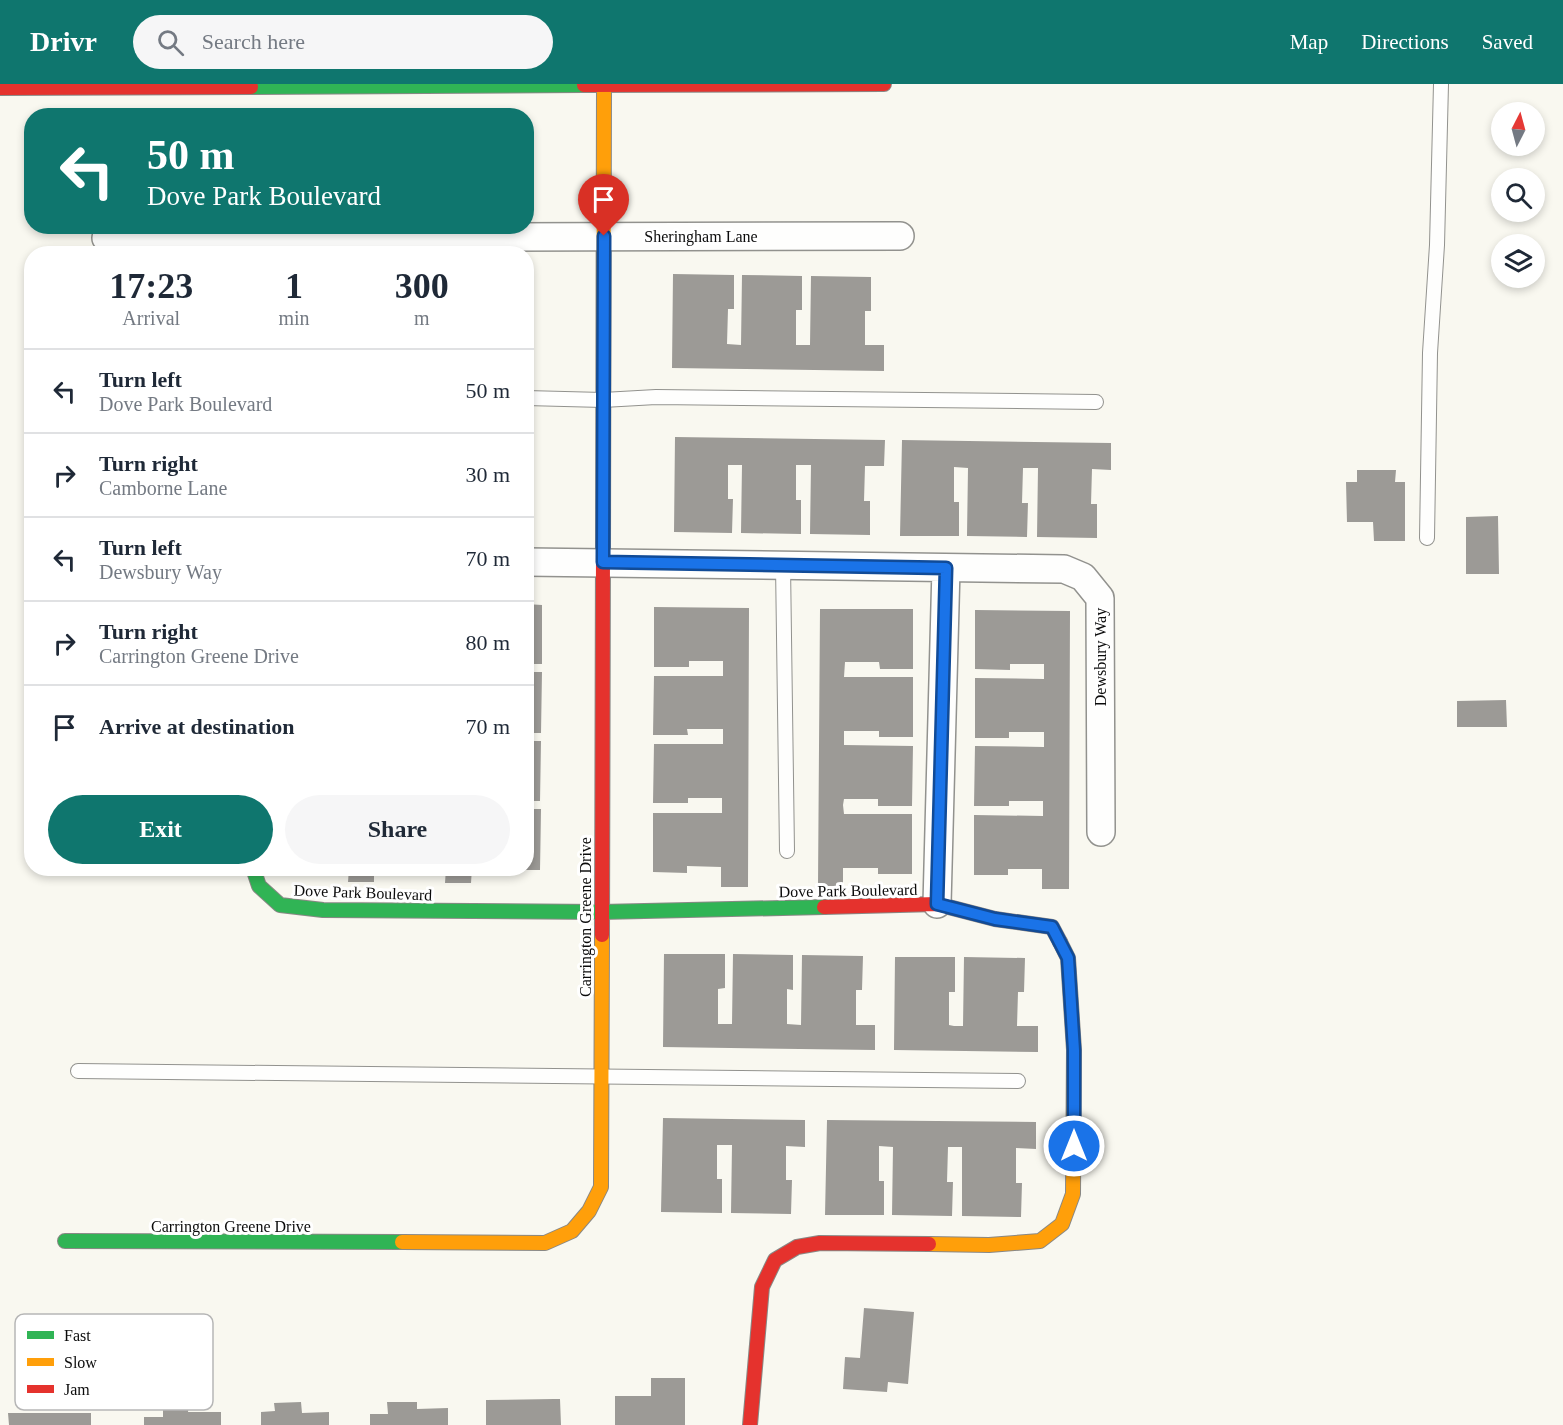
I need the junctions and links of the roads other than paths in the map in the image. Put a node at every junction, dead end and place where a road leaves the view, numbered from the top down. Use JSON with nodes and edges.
{"nodes":[{"id":1,"x":884,"y":84,"type":"edge"},
{"id":2,"x":1441,"y":84,"type":"edge"},
{"id":3,"x":604,"y":85,"type":"edge"},
{"id":4,"x":0,"y":88,"type":"edge"},
{"id":5,"x":604,"y":236,"type":"junction"},
{"id":6,"x":900,"y":236,"type":"dead end"},
{"id":7,"x":106,"y":238,"type":"dead end"},
{"id":8,"x":534,"y":398,"type":"edge"},
{"id":9,"x":603,"y":400,"type":"junction"},
{"id":10,"x":1096,"y":402,"type":"dead end"},
{"id":11,"x":1427,"y":538,"type":"dead end"},
{"id":12,"x":534,"y":562,"type":"edge"},
{"id":13,"x":603,"y":562,"type":"junction"},
{"id":14,"x":783,"y":565,"type":"junction"},
{"id":15,"x":946,"y":568,"type":"junction"},
{"id":16,"x":1101,"y":831,"type":"dead end"},
{"id":17,"x":786,"y":851,"type":"dead end"},
{"id":18,"x":256,"y":876,"type":"edge"},
{"id":19,"x":937,"y":904,"type":"junction"},
{"id":20,"x":602,"y":912,"type":"junction"},
{"id":21,"x":78,"y":1071,"type":"dead end"},
{"id":22,"x":601,"y":1076,"type":"junction"},
{"id":23,"x":1018,"y":1081,"type":"dead end"},
{"id":24,"x":65,"y":1241,"type":"dead end"},
{"id":25,"x":750,"y":1425,"type":"edge"}],
"edges":[{"from":1,"to":3,"type":"street"},
{"from":2,"to":11,"type":"lane"},
{"from":3,"to":4,"type":"street"},
{"from":3,"to":5,"type":"street","name":"Carrington Greene Drive"},
{"from":5,"to":6,"type":"street","name":"Sheringham Lane"},
{"from":5,"to":7,"type":"street","name":"Sheringham Lane"},
{"from":5,"to":9,"type":"street","name":"Carrington Greene Drive"},
{"from":8,"to":9,"type":"lane"},
{"from":9,"to":10,"type":"lane"},
{"from":9,"to":13,"type":"street","name":"Carrington Greene Drive"},
{"from":12,"to":13,"type":"street","name":"Dewsbury Way"},
{"from":13,"to":14,"type":"street","name":"Dewsbury Way"},
{"from":13,"to":20,"type":"street","name":"Carrington Greene Drive"},
{"from":14,"to":15,"type":"street","name":"Dewsbury Way"},
{"from":14,"to":17,"type":"lane"},
{"from":15,"to":16,"type":"street","name":"Dewsbury Way"},
{"from":15,"to":19,"type":"street"},
{"from":18,"to":20,"type":"street","name":"Dove Park Boulevard"},
{"from":19,"to":20,"type":"street","name":"Dove Park Boulevard"},
{"from":19,"to":25,"type":"street","name":"Dove Park Boulevard"},
{"from":20,"to":22,"type":"street","name":"Carrington Greene Drive"},
{"from":21,"to":22,"type":"lane"},
{"from":22,"to":23,"type":"lane"},
{"from":22,"to":24,"type":"street","name":"Carrington Greene Drive"}]}
